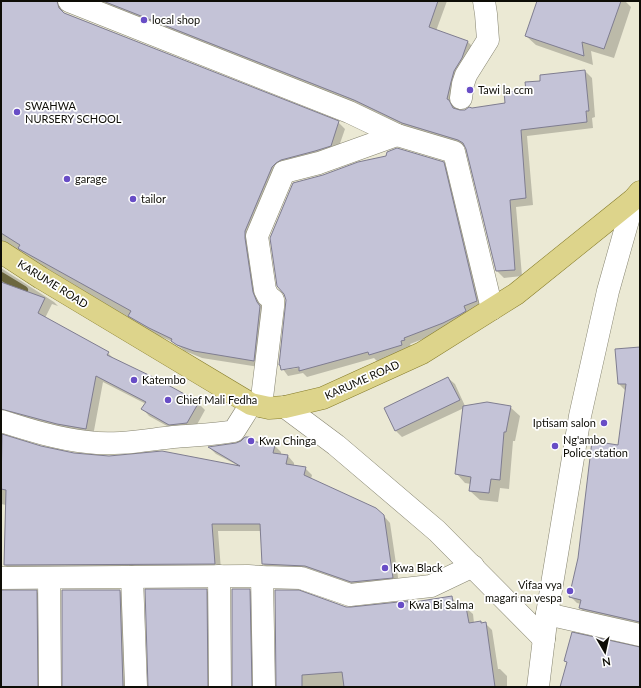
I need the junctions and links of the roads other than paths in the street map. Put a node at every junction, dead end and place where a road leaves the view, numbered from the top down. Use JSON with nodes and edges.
{"nodes":[{"id":1,"x":69,"y":1,"type":"edge"},
{"id":2,"x":484,"y":1,"type":"edge"},
{"id":3,"x":462,"y":98,"type":"dead end"},
{"id":4,"x":397,"y":135,"type":"junction"},
{"id":5,"x":637,"y":196,"type":"edge"},
{"id":6,"x":1,"y":252,"type":"edge"},
{"id":7,"x":492,"y":309,"type":"junction"},
{"id":8,"x":256,"y":405,"type":"junction"},
{"id":9,"x":285,"y":407,"type":"junction"},
{"id":10,"x":1,"y":421,"type":"edge"},
{"id":11,"x":473,"y":566,"type":"junction"},
{"id":12,"x":219,"y":576,"type":"junction"},
{"id":13,"x":132,"y":577,"type":"junction"},
{"id":14,"x":262,"y":577,"type":"junction"},
{"id":15,"x":1,"y":578,"type":"edge"},
{"id":16,"x":49,"y":578,"type":"junction"},
{"id":17,"x":547,"y":614,"type":"junction"},
{"id":18,"x":640,"y":635,"type":"edge"},
{"id":19,"x":544,"y":639,"type":"junction"},
{"id":20,"x":50,"y":687,"type":"edge"},
{"id":21,"x":136,"y":687,"type":"edge"},
{"id":22,"x":220,"y":687,"type":"edge"},
{"id":23,"x":264,"y":687,"type":"edge"},
{"id":24,"x":538,"y":687,"type":"edge"}],
"edges":[{"from":1,"to":4,"type":"street"},
{"from":2,"to":3,"type":"street"},
{"from":4,"to":7,"type":"street"},
{"from":4,"to":8,"type":"street"},
{"from":5,"to":7,"type":"main road","name":"KARUME ROAD"},
{"from":5,"to":17,"type":"street"},
{"from":6,"to":8,"type":"main road","name":"KARUME ROAD"},
{"from":7,"to":9,"type":"main road","name":"KARUME ROAD"},
{"from":8,"to":9,"type":"main road","name":"KARUME ROAD"},
{"from":8,"to":10,"type":"street"},
{"from":9,"to":11,"type":"street"},
{"from":11,"to":14,"type":"street"},
{"from":11,"to":19,"type":"street"},
{"from":12,"to":13,"type":"street"},
{"from":12,"to":14,"type":"street"},
{"from":12,"to":22,"type":"street"},
{"from":13,"to":16,"type":"street"},
{"from":13,"to":21,"type":"street"},
{"from":14,"to":23,"type":"street"},
{"from":15,"to":16,"type":"street"},
{"from":16,"to":20,"type":"street"},
{"from":17,"to":18,"type":"street"},
{"from":17,"to":19,"type":"street"},
{"from":19,"to":24,"type":"street"}]}
